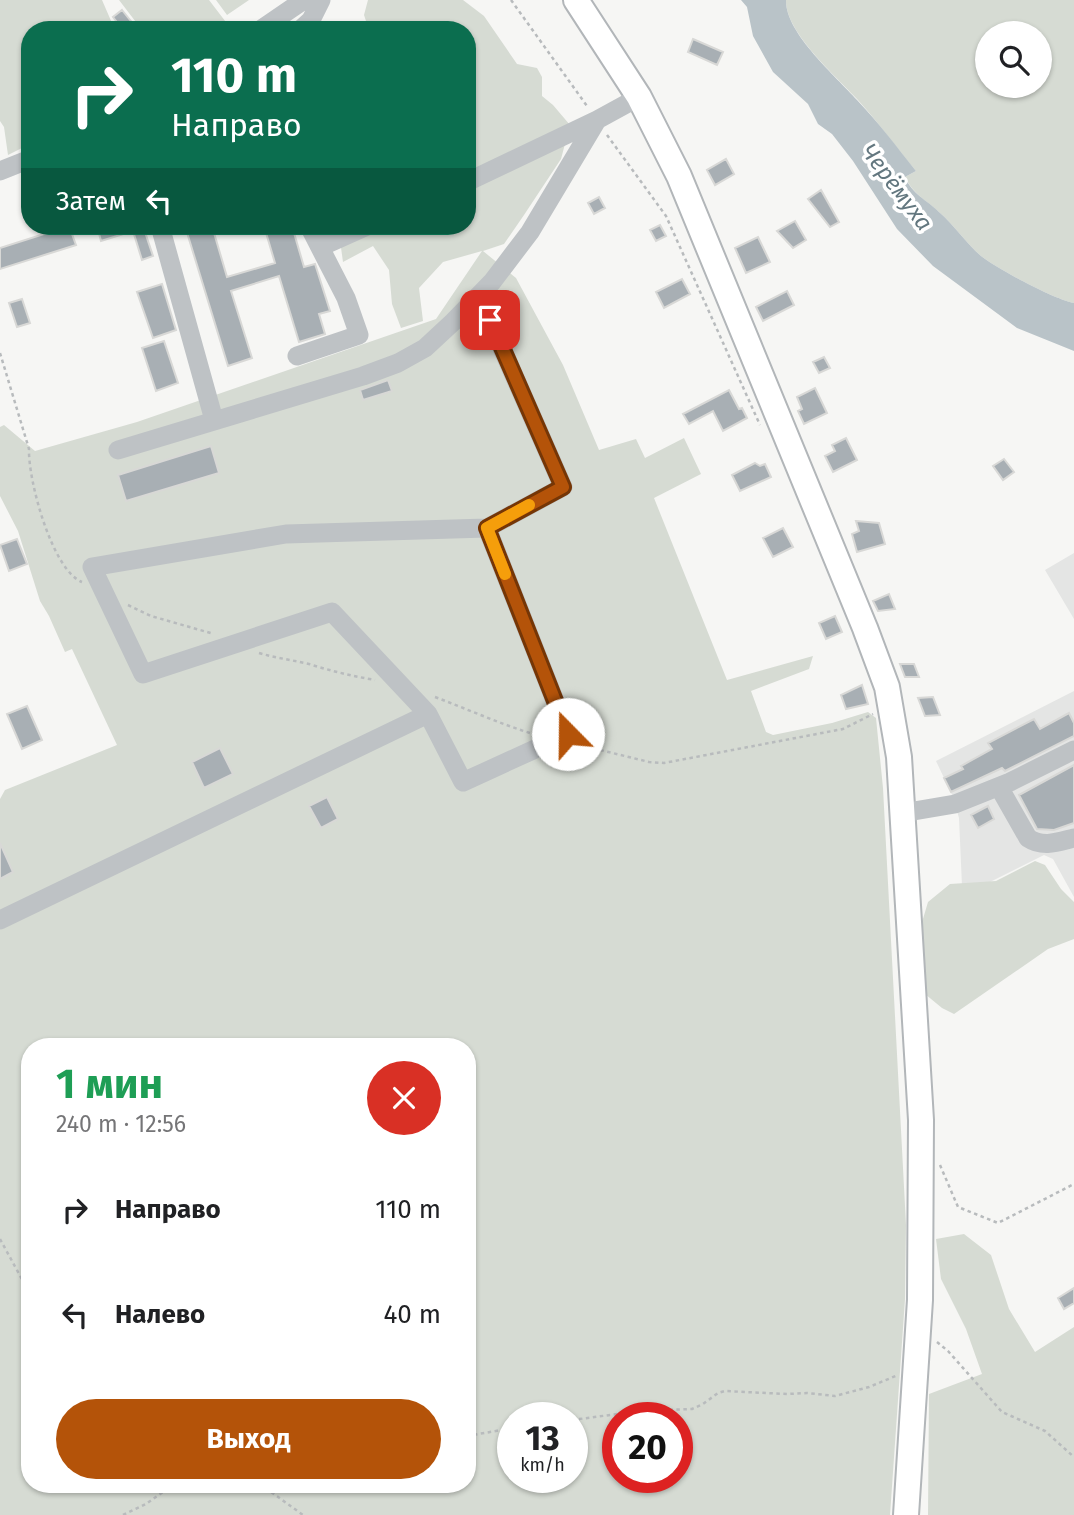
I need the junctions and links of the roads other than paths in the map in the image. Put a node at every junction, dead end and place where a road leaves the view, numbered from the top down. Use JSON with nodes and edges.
{"nodes":[{"id":1,"x":576,"y":0,"type":"edge"},
{"id":2,"x":314,"y":3,"type":"edge"},
{"id":3,"x":278,"y":21,"type":"edge"},
{"id":4,"x":310,"y":21,"type":"edge"},
{"id":5,"x":320,"y":21,"type":"edge"},
{"id":6,"x":639,"y":97,"type":"junction"},
{"id":7,"x":597,"y":120,"type":"junction"},
{"id":8,"x":21,"y":163,"type":"edge"},
{"id":9,"x":0,"y":171,"type":"edge"},
{"id":10,"x":476,"y":178,"type":"edge"},
{"id":11,"x":163,"y":235,"type":"edge"},
{"id":12,"x":314,"y":235,"type":"edge"},
{"id":13,"x":347,"y":235,"type":"edge"},
{"id":14,"x":320,"y":247,"type":"junction"},
{"id":15,"x":479,"y":296,"type":"junction"},
{"id":16,"x":297,"y":356,"type":"dead end"},
{"id":17,"x":214,"y":420,"type":"junction"},
{"id":18,"x":118,"y":450,"type":"dead end"},
{"id":19,"x":487,"y":528,"type":"junction"},
{"id":20,"x":428,"y":714,"type":"junction"},
{"id":21,"x":1074,"y":750,"type":"edge"},
{"id":22,"x":999,"y":787,"type":"junction"},
{"id":23,"x":902,"y":813,"type":"junction"},
{"id":24,"x":1074,"y":838,"type":"edge"},
{"id":25,"x":0,"y":920,"type":"edge"},
{"id":26,"x":906,"y":1515,"type":"edge"}],
"edges":[{"from":1,"to":6,"type":"main road"},
{"from":2,"to":3,"type":"lane"},
{"from":2,"to":4,"type":"lane"},
{"from":2,"to":5,"type":"lane"},
{"from":6,"to":7,"type":"lane"},
{"from":6,"to":23,"type":"main road"},
{"from":7,"to":10,"type":"lane"},
{"from":7,"to":15,"type":"lane"},
{"from":8,"to":9,"type":"lane"},
{"from":11,"to":17,"type":"lane"},
{"from":12,"to":14,"type":"lane"},
{"from":13,"to":14,"type":"lane"},
{"from":14,"to":16,"type":"lane"},
{"from":15,"to":17,"type":"lane"},
{"from":15,"to":19,"type":"lane"},
{"from":17,"to":18,"type":"lane"},
{"from":19,"to":20,"type":"lane"},
{"from":19,"to":20,"type":"lane"},
{"from":20,"to":25,"type":"lane"},
{"from":21,"to":22,"type":"lane"},
{"from":22,"to":23,"type":"lane"},
{"from":22,"to":24,"type":"lane"},
{"from":23,"to":26,"type":"main road"}]}
